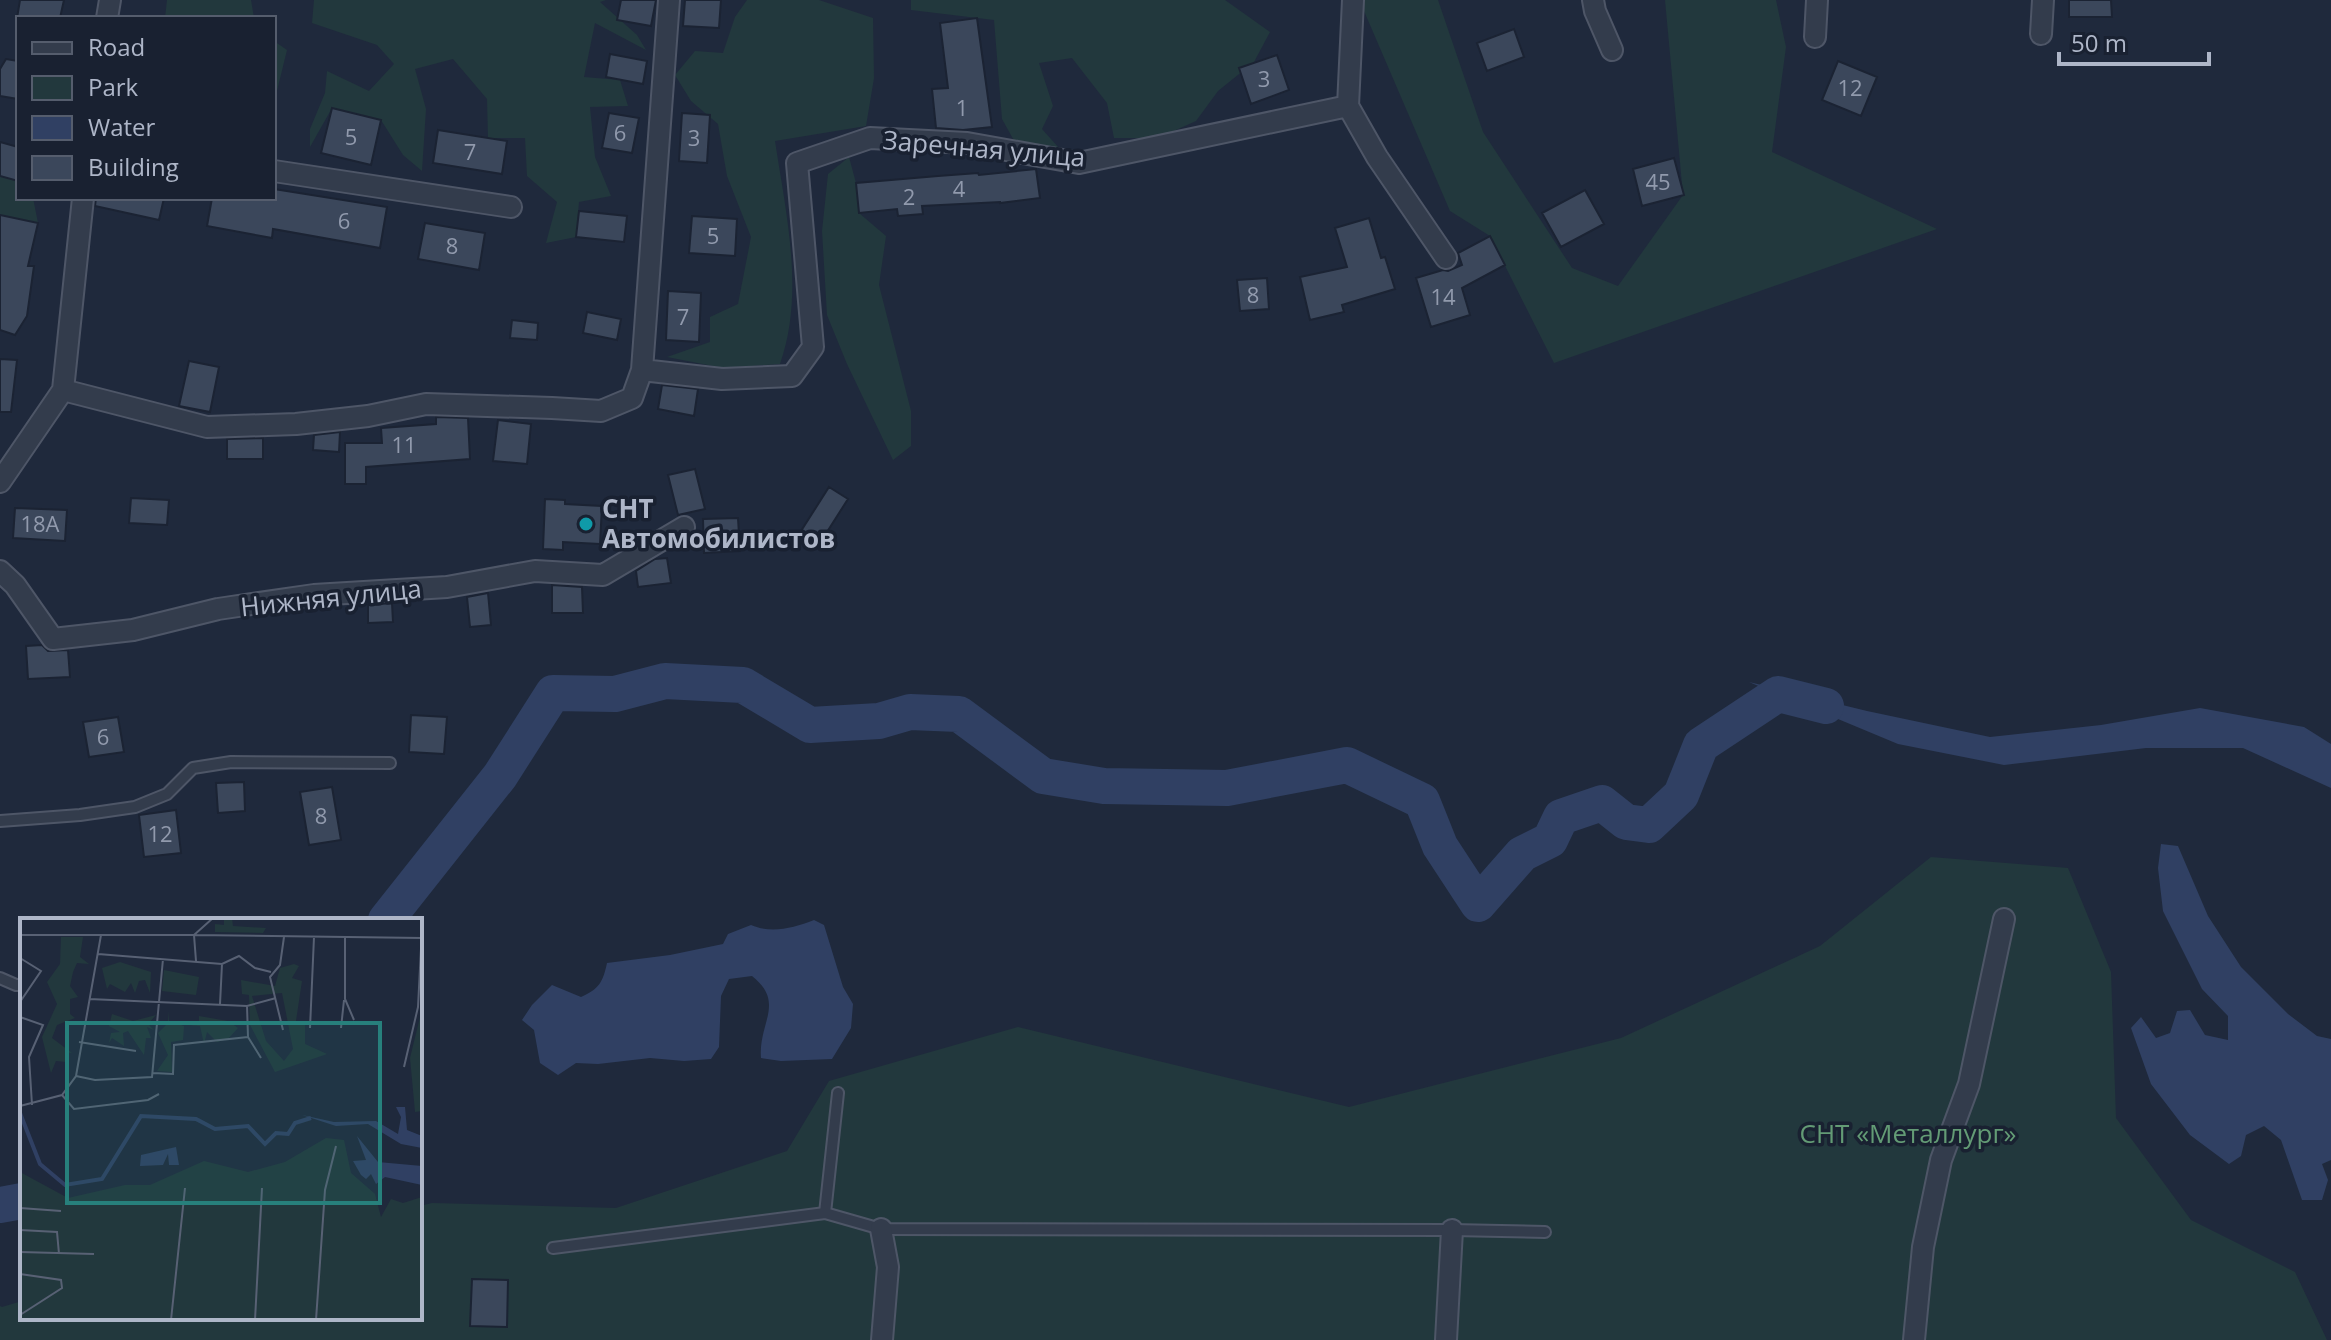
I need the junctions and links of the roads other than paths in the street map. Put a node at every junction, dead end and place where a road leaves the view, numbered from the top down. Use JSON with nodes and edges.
{"nodes":[{"id":1,"x":669,"y":0,"type":"edge"},
{"id":2,"x":1353,"y":0,"type":"edge"},
{"id":3,"x":1593,"y":0,"type":"edge"},
{"id":4,"x":1817,"y":0,"type":"edge"},
{"id":5,"x":2043,"y":0,"type":"edge"},
{"id":6,"x":2041,"y":34,"type":"dead end"},
{"id":7,"x":1815,"y":37,"type":"dead end"},
{"id":8,"x":1612,"y":50,"type":"dead end"},
{"id":9,"x":1348,"y":106,"type":"junction"},
{"id":10,"x":276,"y":171,"type":"edge"},
{"id":11,"x":83,"y":200,"type":"edge"},
{"id":12,"x":511,"y":207,"type":"dead end"},
{"id":13,"x":1446,"y":258,"type":"dead end"},
{"id":14,"x":642,"y":370,"type":"junction"},
{"id":15,"x":63,"y":390,"type":"junction"},
{"id":16,"x":0,"y":482,"type":"edge"},
{"id":17,"x":684,"y":527,"type":"dead end"},
{"id":18,"x":0,"y":571,"type":"edge"},
{"id":19,"x":390,"y":763,"type":"dead end"},
{"id":20,"x":0,"y":821,"type":"edge"},
{"id":21,"x":2004,"y":919,"type":"dead end"},
{"id":22,"x":0,"y":978,"type":"edge"},
{"id":23,"x":20,"y":985,"type":"edge"},
{"id":24,"x":838,"y":1093,"type":"dead end"},
{"id":25,"x":825,"y":1213,"type":"junction"},
{"id":26,"x":881,"y":1229,"type":"junction"},
{"id":27,"x":1452,"y":1230,"type":"junction"},
{"id":28,"x":1545,"y":1232,"type":"dead end"},
{"id":29,"x":553,"y":1248,"type":"dead end"},
{"id":30,"x":882,"y":1340,"type":"edge"},
{"id":31,"x":1446,"y":1340,"type":"edge"},
{"id":32,"x":1914,"y":1340,"type":"edge"}],
"edges":[{"from":1,"to":14,"type":"street"},
{"from":2,"to":9,"type":"street"},
{"from":3,"to":8,"type":"street"},
{"from":4,"to":7,"type":"street"},
{"from":5,"to":6,"type":"street"},
{"from":9,"to":13,"type":"street"},
{"from":9,"to":14,"type":"street","name":"Заречная улица"},
{"from":10,"to":12,"type":"street"},
{"from":11,"to":15,"type":"street"},
{"from":14,"to":15,"type":"street"},
{"from":15,"to":16,"type":"street"},
{"from":17,"to":18,"type":"street","name":"Нижняя улица"},
{"from":19,"to":20,"type":"lane"},
{"from":21,"to":32,"type":"street"},
{"from":22,"to":23,"type":"lane"},
{"from":24,"to":25,"type":"lane"},
{"from":25,"to":26,"type":"lane"},
{"from":25,"to":29,"type":"lane"},
{"from":26,"to":27,"type":"lane"},
{"from":26,"to":30,"type":"street"},
{"from":27,"to":28,"type":"lane"},
{"from":27,"to":31,"type":"street"}]}
